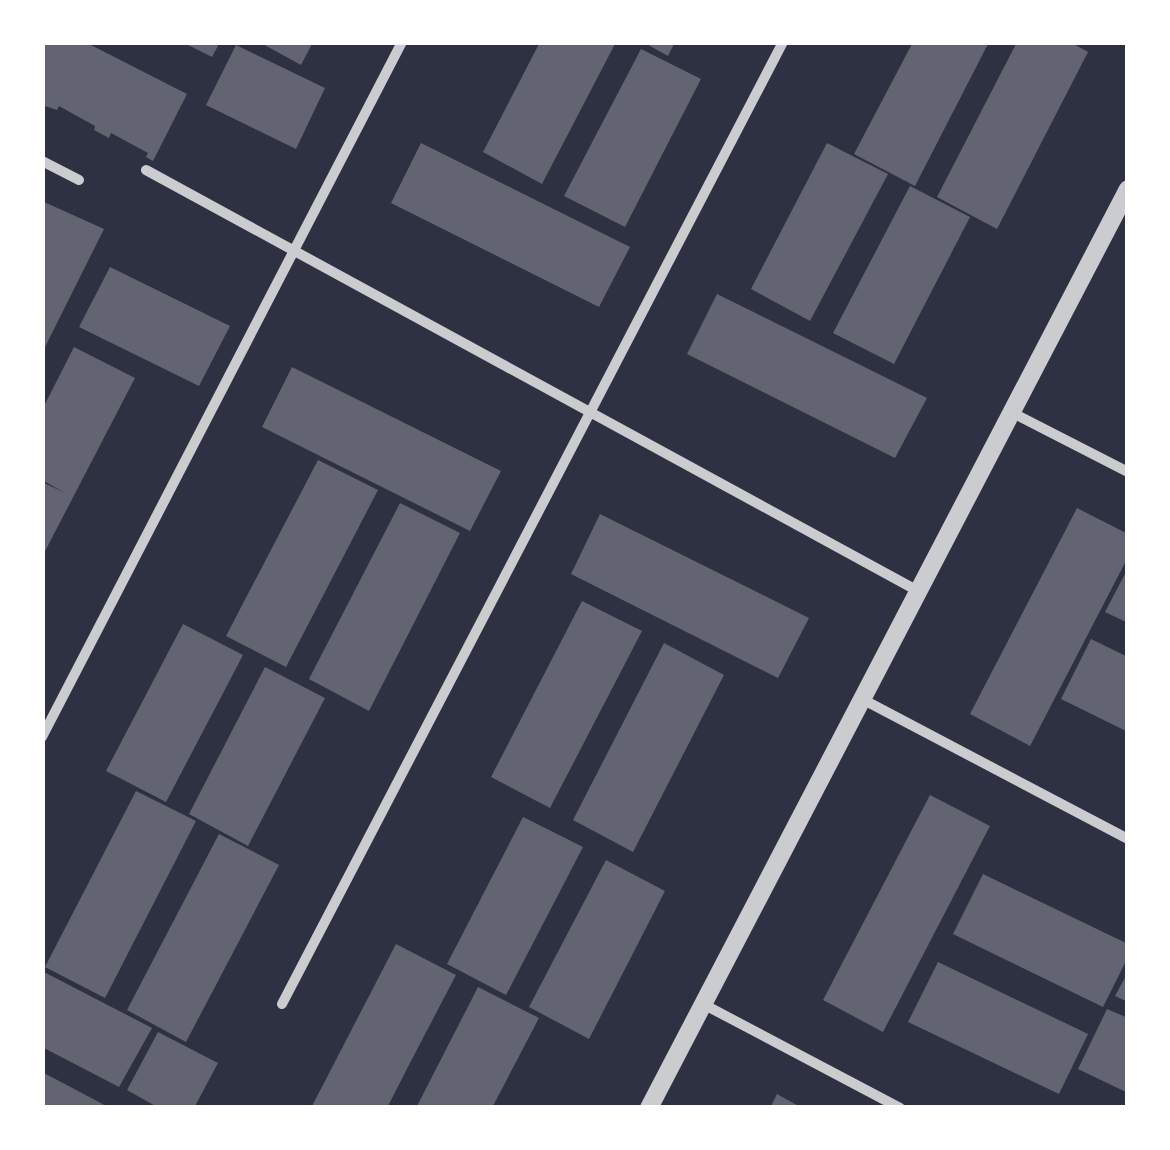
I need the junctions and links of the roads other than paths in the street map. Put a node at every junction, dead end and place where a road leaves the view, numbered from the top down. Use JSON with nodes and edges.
{"nodes":[{"id":1,"x":402,"y":42,"type":"edge"},
{"id":2,"x":784,"y":42,"type":"edge"},
{"id":3,"x":42,"y":161,"type":"edge"},
{"id":4,"x":146,"y":170,"type":"dead end"},
{"id":5,"x":79,"y":180,"type":"dead end"},
{"id":6,"x":1128,"y":189,"type":"edge"},
{"id":7,"x":293,"y":250,"type":"junction"},
{"id":8,"x":588,"y":412,"type":"junction"},
{"id":9,"x":1012,"y":412,"type":"junction"},
{"id":10,"x":1128,"y":472,"type":"edge"},
{"id":11,"x":918,"y":591,"type":"junction"},
{"id":12,"x":862,"y":699,"type":"junction"},
{"id":13,"x":42,"y":737,"type":"edge"},
{"id":14,"x":1128,"y":840,"type":"edge"},
{"id":15,"x":282,"y":1004,"type":"dead end"},
{"id":16,"x":703,"y":1004,"type":"junction"},
{"id":17,"x":649,"y":1108,"type":"edge"},
{"id":18,"x":900,"y":1108,"type":"edge"}],
"edges":[{"from":1,"to":7,"type":"street"},
{"from":2,"to":8,"type":"street"},
{"from":3,"to":5,"type":"street"},
{"from":4,"to":7,"type":"street"},
{"from":6,"to":9,"type":"street"},
{"from":7,"to":8,"type":"street"},
{"from":7,"to":13,"type":"street"},
{"from":8,"to":11,"type":"street"},
{"from":8,"to":15,"type":"street"},
{"from":9,"to":10,"type":"street"},
{"from":9,"to":11,"type":"street"},
{"from":11,"to":12,"type":"street"},
{"from":12,"to":14,"type":"street"},
{"from":12,"to":16,"type":"street"},
{"from":16,"to":17,"type":"street"},
{"from":16,"to":18,"type":"street"}]}
